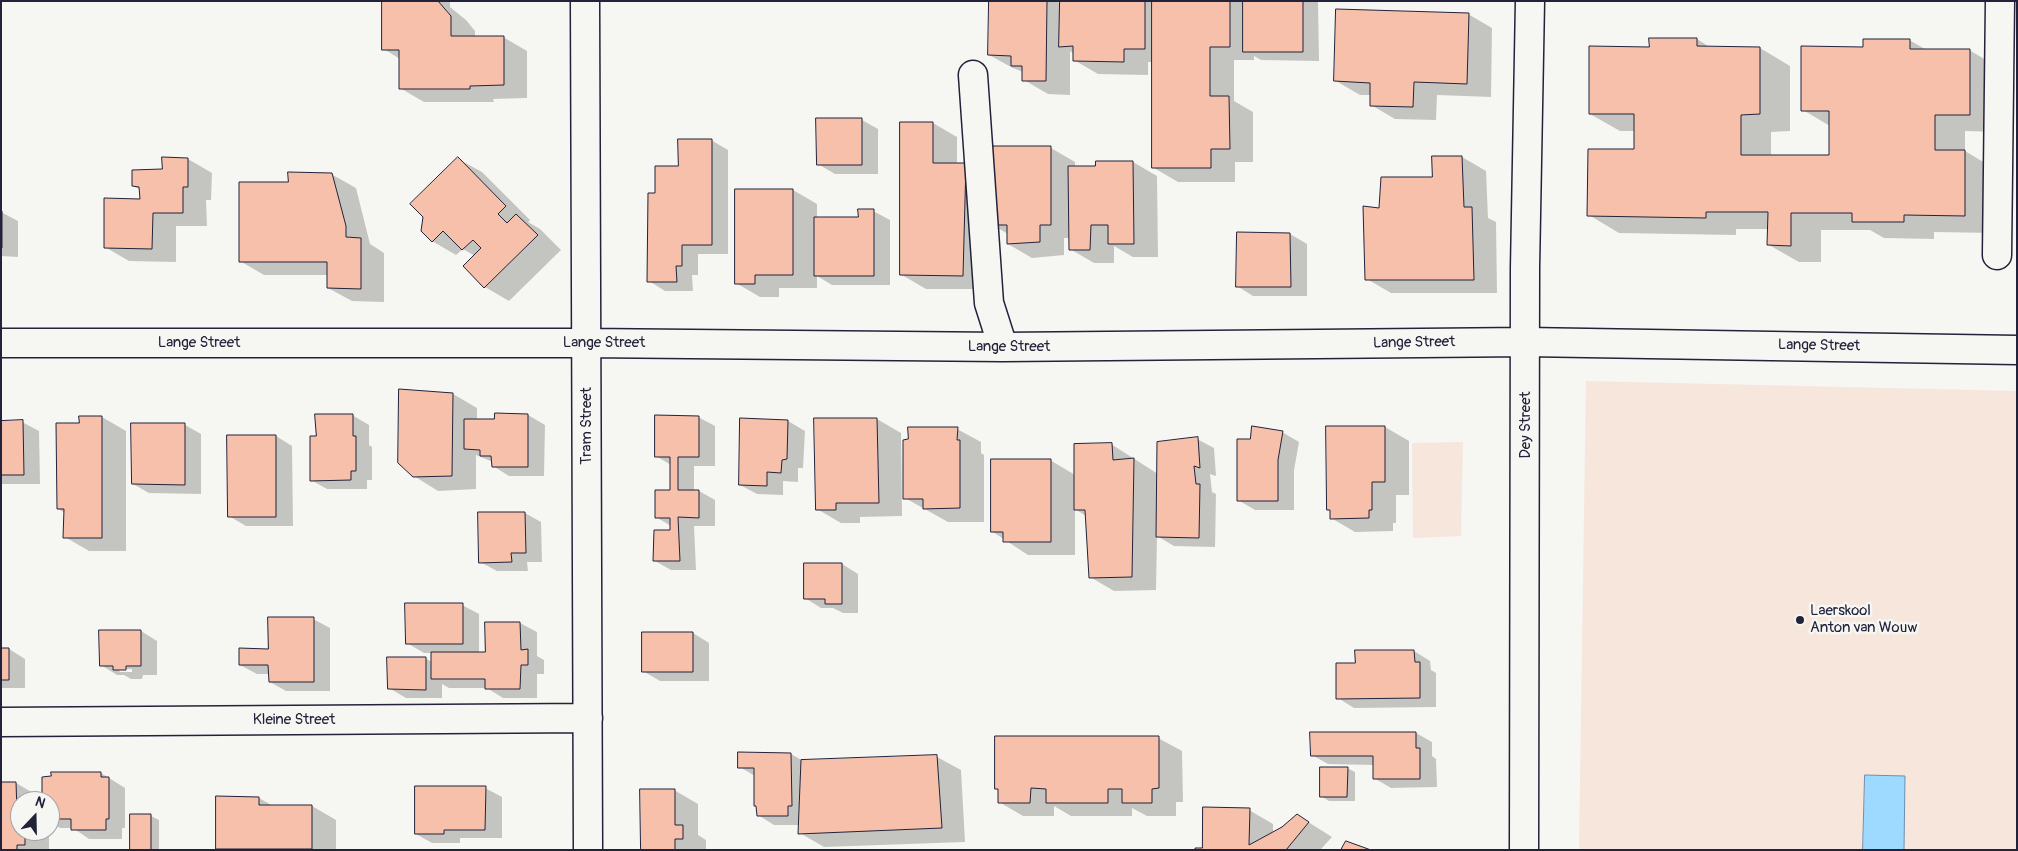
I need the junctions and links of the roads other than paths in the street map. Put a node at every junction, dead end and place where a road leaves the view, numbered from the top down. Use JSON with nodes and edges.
{"nodes":[{"id":1,"x":585,"y":1,"type":"edge"},
{"id":2,"x":1530,"y":1,"type":"edge"},
{"id":3,"x":2000,"y":1,"type":"edge"},
{"id":4,"x":974,"y":75,"type":"dead end"},
{"id":5,"x":1997,"y":255,"type":"dead end"},
{"id":6,"x":1526,"y":342,"type":"junction"},
{"id":7,"x":1,"y":343,"type":"edge"},
{"id":8,"x":586,"y":343,"type":"junction"},
{"id":9,"x":1002,"y":347,"type":"junction"},
{"id":10,"x":2017,"y":350,"type":"edge"},
{"id":11,"x":588,"y":718,"type":"junction"},
{"id":12,"x":1,"y":722,"type":"edge"},
{"id":13,"x":588,"y":850,"type":"edge"},
{"id":14,"x":1524,"y":850,"type":"edge"}],
"edges":[{"from":1,"to":8,"type":"street","name":"Tram Street"},
{"from":2,"to":6,"type":"street","name":"Dey Street"},
{"from":3,"to":5,"type":"street"},
{"from":4,"to":9,"type":"street"},
{"from":6,"to":9,"type":"street","name":"Lange Street"},
{"from":6,"to":10,"type":"street","name":"Lange Street"},
{"from":6,"to":14,"type":"street","name":"Dey Street"},
{"from":7,"to":8,"type":"street","name":"Lange Street"},
{"from":8,"to":9,"type":"street","name":"Lange Street"},
{"from":8,"to":11,"type":"street","name":"Tram Street"},
{"from":11,"to":12,"type":"street","name":"Kleine Street"},
{"from":11,"to":13,"type":"street","name":"Tram Street"}]}
